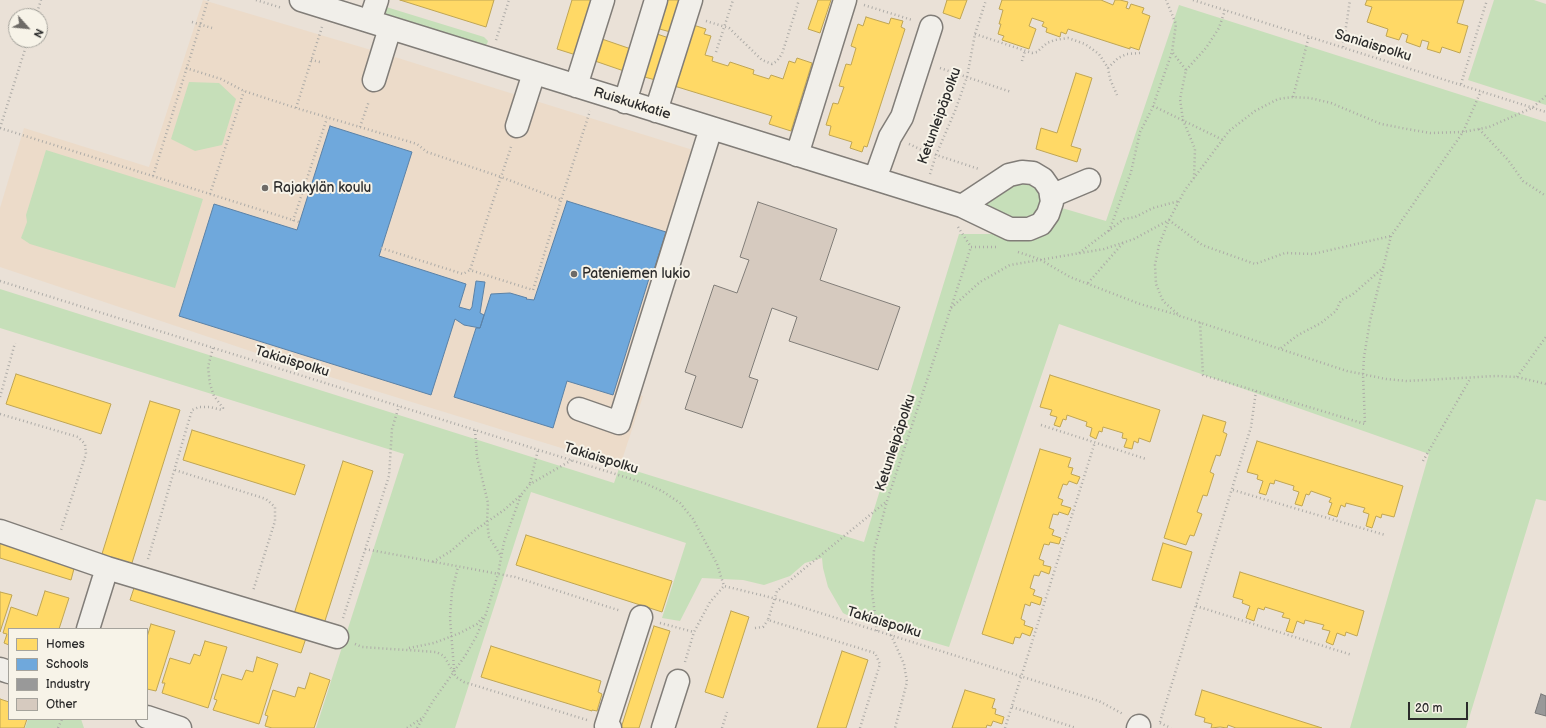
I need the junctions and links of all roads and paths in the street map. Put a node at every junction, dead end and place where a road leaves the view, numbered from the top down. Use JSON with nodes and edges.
{"nodes":[{"id":1,"x":208,"y":0,"type":"edge"},
{"id":2,"x":301,"y":0,"type":"edge"},
{"id":3,"x":376,"y":0,"type":"edge"},
{"id":4,"x":510,"y":0,"type":"edge"},
{"id":5,"x":603,"y":0,"type":"edge"},
{"id":6,"x":656,"y":0,"type":"edge"},
{"id":7,"x":733,"y":0,"type":"edge"},
{"id":8,"x":799,"y":0,"type":"edge"},
{"id":9,"x":986,"y":0,"type":"edge"},
{"id":10,"x":1166,"y":0,"type":"edge"},
{"id":11,"x":1194,"y":0,"type":"edge"},
{"id":12,"x":1350,"y":0,"type":"edge"},
{"id":13,"x":1487,"y":0,"type":"edge"},
{"id":14,"x":851,"y":1,"type":"edge"},
{"id":15,"x":688,"y":7,"type":"edge"},
{"id":16,"x":328,"y":10,"type":"edge"},
{"id":17,"x":1225,"y":10,"type":"junction"},
{"id":18,"x":192,"y":22,"type":"dead end"},
{"id":19,"x":200,"y":24,"type":"junction"},
{"id":20,"x":380,"y":25,"type":"junction"},
{"id":21,"x":724,"y":27,"type":"junction"},
{"id":22,"x":931,"y":27,"type":"joint"},
{"id":23,"x":212,"y":28,"type":"dead end"},
{"id":24,"x":975,"y":34,"type":"junction"},
{"id":25,"x":1309,"y":36,"type":"junction"},
{"id":26,"x":1343,"y":47,"type":"junction"},
{"id":27,"x":25,"y":48,"type":"edge"},
{"id":28,"x":1025,"y":51,"type":"junction"},
{"id":29,"x":716,"y":52,"type":"dead end"},
{"id":30,"x":1172,"y":52,"type":"junction"},
{"id":31,"x":1140,"y":53,"type":"dead end"},
{"id":32,"x":489,"y":59,"type":"junction"},
{"id":33,"x":311,"y":60,"type":"junction"},
{"id":34,"x":1022,"y":61,"type":"dead end"},
{"id":35,"x":320,"y":62,"type":"dead end"},
{"id":36,"x":920,"y":62,"type":"junction"},
{"id":37,"x":186,"y":68,"type":"junction"},
{"id":38,"x":1108,"y":68,"type":"junction"},
{"id":39,"x":1186,"y":70,"type":"junction"},
{"id":40,"x":534,"y":73,"type":"junction"},
{"id":41,"x":967,"y":77,"type":"junction"},
{"id":42,"x":374,"y":80,"type":"dead end"},
{"id":43,"x":1461,"y":84,"type":"junction"},
{"id":44,"x":576,"y":86,"type":"junction"},
{"id":45,"x":244,"y":91,"type":"junction"},
{"id":46,"x":1481,"y":91,"type":"junction"},
{"id":47,"x":1011,"y":92,"type":"dead end"},
{"id":48,"x":1117,"y":95,"type":"dead end"},
{"id":49,"x":1546,"y":96,"type":"edge"},
{"id":50,"x":1293,"y":97,"type":"junction"},
{"id":51,"x":369,"y":101,"type":"dead end"},
{"id":52,"x":625,"y":102,"type":"junction"},
{"id":53,"x":591,"y":106,"type":"dead end"},
{"id":54,"x":1153,"y":106,"type":"junction"},
{"id":55,"x":296,"y":108,"type":"junction"},
{"id":56,"x":1532,"y":108,"type":"junction"},
{"id":57,"x":656,"y":111,"type":"junction"},
{"id":58,"x":1546,"y":112,"type":"edge"},
{"id":59,"x":326,"y":118,"type":"junction"},
{"id":60,"x":1184,"y":120,"type":"junction"},
{"id":61,"x":517,"y":126,"type":"dead end"},
{"id":62,"x":360,"y":127,"type":"junction"},
{"id":63,"x":0,"y":128,"type":"edge"},
{"id":64,"x":710,"y":128,"type":"junction"},
{"id":65,"x":1479,"y":129,"type":"junction"},
{"id":66,"x":1463,"y":132,"type":"junction"},
{"id":67,"x":890,"y":137,"type":"junction"},
{"id":68,"x":1223,"y":140,"type":"junction"},
{"id":69,"x":510,"y":147,"type":"dead end"},
{"id":70,"x":797,"y":154,"type":"junction"},
{"id":71,"x":936,"y":155,"type":"junction"},
{"id":72,"x":985,"y":166,"type":"dead end"},
{"id":73,"x":153,"y":176,"type":"junction"},
{"id":74,"x":501,"y":177,"type":"junction"},
{"id":75,"x":1194,"y":178,"type":"junction"},
{"id":76,"x":876,"y":179,"type":"junction"},
{"id":77,"x":1089,"y":180,"type":"dead end"},
{"id":78,"x":210,"y":194,"type":"junction"},
{"id":79,"x":923,"y":194,"type":"junction"},
{"id":80,"x":1052,"y":196,"type":"junction"},
{"id":81,"x":1546,"y":196,"type":"edge"},
{"id":82,"x":561,"y":200,"type":"junction"},
{"id":83,"x":1180,"y":200,"type":"junction"},
{"id":84,"x":962,"y":206,"type":"junction"},
{"id":85,"x":1169,"y":220,"type":"junction"},
{"id":86,"x":293,"y":221,"type":"junction"},
{"id":87,"x":300,"y":222,"type":"dead end"},
{"id":88,"x":1109,"y":231,"type":"junction"},
{"id":89,"x":1391,"y":236,"type":"junction"},
{"id":90,"x":1124,"y":242,"type":"junction"},
{"id":91,"x":381,"y":248,"type":"dead end"},
{"id":92,"x":1002,"y":248,"type":"dead end"},
{"id":93,"x":1016,"y":251,"type":"dead end"},
{"id":94,"x":1078,"y":253,"type":"junction"},
{"id":95,"x":1039,"y":259,"type":"junction"},
{"id":96,"x":1385,"y":267,"type":"junction"},
{"id":97,"x":470,"y":270,"type":"junction"},
{"id":98,"x":0,"y":281,"type":"edge"},
{"id":99,"x":1088,"y":283,"type":"junction"},
{"id":100,"x":951,"y":308,"type":"junction"},
{"id":101,"x":1180,"y":316,"type":"junction"},
{"id":102,"x":1200,"y":322,"type":"junction"},
{"id":103,"x":1546,"y":337,"type":"edge"},
{"id":104,"x":15,"y":343,"type":"dead end"},
{"id":105,"x":213,"y":348,"type":"junction"},
{"id":106,"x":1280,"y":348,"type":"junction"},
{"id":107,"x":1363,"y":374,"type":"junction"},
{"id":108,"x":1517,"y":376,"type":"junction"},
{"id":109,"x":1470,"y":378,"type":"junction"},
{"id":110,"x":1546,"y":384,"type":"edge"},
{"id":111,"x":1256,"y":391,"type":"junction"},
{"id":112,"x":0,"y":397,"type":"edge"},
{"id":113,"x":399,"y":406,"type":"junction"},
{"id":114,"x":578,"y":409,"type":"dead end"},
{"id":115,"x":0,"y":414,"type":"edge"},
{"id":116,"x":1041,"y":425,"type":"dead end"},
{"id":117,"x":475,"y":430,"type":"junction"},
{"id":118,"x":1096,"y":442,"type":"junction"},
{"id":119,"x":538,"y":450,"type":"junction"},
{"id":120,"x":1146,"y":459,"type":"dead end"},
{"id":121,"x":572,"y":460,"type":"junction"},
{"id":122,"x":1423,"y":461,"type":"dead end"},
{"id":123,"x":175,"y":470,"type":"junction"},
{"id":124,"x":530,"y":484,"type":"junction"},
{"id":125,"x":1233,"y":490,"type":"junction"},
{"id":126,"x":521,"y":495,"type":"junction"},
{"id":127,"x":887,"y":501,"type":"junction"},
{"id":128,"x":487,"y":521,"type":"junction"},
{"id":129,"x":0,"y":531,"type":"edge"},
{"id":130,"x":1385,"y":535,"type":"dead end"},
{"id":131,"x":365,"y":549,"type":"junction"},
{"id":132,"x":55,"y":550,"type":"junction"},
{"id":133,"x":501,"y":557,"type":"junction"},
{"id":134,"x":433,"y":562,"type":"junction"},
{"id":135,"x":458,"y":567,"type":"junction"},
{"id":136,"x":107,"y":568,"type":"junction"},
{"id":137,"x":498,"y":574,"type":"junction"},
{"id":138,"x":142,"y":578,"type":"junction"},
{"id":139,"x":724,"y":586,"type":"junction"},
{"id":140,"x":774,"y":598,"type":"junction"},
{"id":141,"x":1196,"y":606,"type":"junction"},
{"id":142,"x":247,"y":610,"type":"junction"},
{"id":143,"x":486,"y":614,"type":"junction"},
{"id":144,"x":641,"y":617,"type":"junction"},
{"id":145,"x":768,"y":620,"type":"junction"},
{"id":146,"x":88,"y":628,"type":"edge"},
{"id":147,"x":755,"y":628,"type":"dead end"},
{"id":148,"x":877,"y":631,"type":"junction"},
{"id":149,"x":694,"y":632,"type":"junction"},
{"id":150,"x":891,"y":635,"type":"junction"},
{"id":151,"x":452,"y":636,"type":"junction"},
{"id":152,"x":337,"y":637,"type":"junction"},
{"id":153,"x":404,"y":649,"type":"junction"},
{"id":154,"x":1352,"y":655,"type":"dead end"},
{"id":155,"x":454,"y":671,"type":"junction"},
{"id":156,"x":1022,"y":676,"type":"junction"},
{"id":157,"x":678,"y":681,"type":"joint"},
{"id":158,"x":1012,"y":707,"type":"junction"},
{"id":159,"x":728,"y":712,"type":"dead end"},
{"id":160,"x":148,"y":716,"type":"edge"},
{"id":161,"x":423,"y":718,"type":"junction"},
{"id":162,"x":1149,"y":726,"type":"edge"},
{"id":163,"x":608,"y":727,"type":"edge"},
{"id":164,"x":180,"y":728,"type":"edge"},
{"id":165,"x":407,"y":728,"type":"edge"},
{"id":166,"x":417,"y":728,"type":"edge"},
{"id":167,"x":662,"y":728,"type":"edge"},
{"id":168,"x":722,"y":728,"type":"edge"},
{"id":169,"x":860,"y":728,"type":"edge"},
{"id":170,"x":895,"y":728,"type":"edge"},
{"id":171,"x":1005,"y":728,"type":"edge"},
{"id":172,"x":1076,"y":728,"type":"edge"},
{"id":173,"x":1171,"y":728,"type":"edge"}],
"edges":[{"from":1,"to":19,"type":"path"},
{"from":2,"to":16,"type":"street","name":"Ruiskukkatie"},
{"from":3,"to":20,"type":"street"},
{"from":4,"to":32,"type":"path"},
{"from":5,"to":44,"type":"street"},
{"from":6,"to":52,"type":"street"},
{"from":7,"to":21,"type":"path"},
{"from":8,"to":21,"type":"path"},
{"from":9,"to":24,"type":"path","name":"Ketunleipäpolku"},
{"from":10,"to":30,"type":"path"},
{"from":11,"to":17,"type":"path","name":"Saniaispolku"},
{"from":12,"to":26,"type":"path"},
{"from":13,"to":43,"type":"path"},
{"from":14,"to":22,"type":"path"},
{"from":14,"to":70,"type":"street"},
{"from":15,"to":21,"type":"path"},
{"from":15,"to":57,"type":"street"},
{"from":16,"to":20,"type":"street","name":"Ruiskukkatie"},
{"from":16,"to":33,"type":"path"},
{"from":17,"to":25,"type":"path","name":"Saniaispolku"},
{"from":17,"to":39,"type":"path"},
{"from":18,"to":19,"type":"path"},
{"from":19,"to":23,"type":"path"},
{"from":19,"to":37,"type":"path"},
{"from":20,"to":32,"type":"street","name":"Ruiskukkatie"},
{"from":20,"to":42,"type":"street"},
{"from":21,"to":29,"type":"path"},
{"from":22,"to":36,"type":"street"},
{"from":24,"to":28,"type":"path"},
{"from":24,"to":41,"type":"path","name":"Ketunleipäpolku"},
{"from":25,"to":26,"type":"path","name":"Saniaispolku"},
{"from":25,"to":50,"type":"path"},
{"from":26,"to":43,"type":"path","name":"Saniaispolku"},
{"from":27,"to":63,"type":"path"},
{"from":28,"to":34,"type":"path"},
{"from":28,"to":38,"type":"path"},
{"from":30,"to":39,"type":"path"},
{"from":30,"to":54,"type":"path"},
{"from":31,"to":38,"type":"path"},
{"from":32,"to":40,"type":"street","name":"Ruiskukkatie"},
{"from":33,"to":35,"type":"path"},
{"from":33,"to":55,"type":"path"},
{"from":36,"to":41,"type":"path"},
{"from":36,"to":67,"type":"street"},
{"from":37,"to":45,"type":"path"},
{"from":37,"to":73,"type":"path"},
{"from":38,"to":48,"type":"path"},
{"from":39,"to":60,"type":"path"},
{"from":40,"to":44,"type":"street","name":"Ruiskukkatie"},
{"from":40,"to":61,"type":"street"},
{"from":41,"to":47,"type":"path"},
{"from":41,"to":71,"type":"path","name":"Ketunleipäpolku"},
{"from":43,"to":46,"type":"path","name":"Saniaispolku"},
{"from":44,"to":52,"type":"street","name":"Ruiskukkatie"},
{"from":45,"to":55,"type":"path"},
{"from":45,"to":78,"type":"path"},
{"from":46,"to":56,"type":"path","name":"Saniaispolku"},
{"from":46,"to":66,"type":"path"},
{"from":49,"to":56,"type":"path"},
{"from":50,"to":66,"type":"path"},
{"from":50,"to":68,"type":"path"},
{"from":51,"to":62,"type":"path"},
{"from":52,"to":57,"type":"street","name":"Ruiskukkatie"},
{"from":53,"to":82,"type":"path"},
{"from":54,"to":60,"type":"path"},
{"from":54,"to":88,"type":"path"},
{"from":55,"to":59,"type":"path"},
{"from":56,"to":58,"type":"path","name":"Saniaispolku"},
{"from":56,"to":65,"type":"path"},
{"from":57,"to":64,"type":"street","name":"Ruiskukkatie"},
{"from":59,"to":62,"type":"path"},
{"from":59,"to":86,"type":"path"},
{"from":60,"to":68,"type":"path"},
{"from":60,"to":75,"type":"path"},
{"from":62,"to":74,"type":"path"},
{"from":63,"to":73,"type":"path"},
{"from":64,"to":70,"type":"street","name":"Ruiskukkatie"},
{"from":64,"to":114,"type":"street"},
{"from":65,"to":66,"type":"path"},
{"from":65,"to":81,"type":"path"},
{"from":66,"to":89,"type":"path"},
{"from":67,"to":71,"type":"path"},
{"from":67,"to":76,"type":"street"},
{"from":68,"to":75,"type":"path"},
{"from":69,"to":74,"type":"path"},
{"from":70,"to":76,"type":"street","name":"Ruiskukkatie"},
{"from":71,"to":72,"type":"path"},
{"from":71,"to":79,"type":"path","name":"Ketunleipäpolku"},
{"from":73,"to":78,"type":"path"},
{"from":74,"to":82,"type":"path"},
{"from":74,"to":97,"type":"path"},
{"from":75,"to":83,"type":"path"},
{"from":76,"to":79,"type":"street","name":"Ruiskukkatie"},
{"from":77,"to":80,"type":"street"},
{"from":78,"to":86,"type":"path"},
{"from":79,"to":84,"type":"street","name":"Ruiskukkatie"},
{"from":80,"to":84,"type":"street"},
{"from":80,"to":84,"type":"street","name":"Ruiskukkatie"},
{"from":82,"to":97,"type":"path"},
{"from":83,"to":85,"type":"path"},
{"from":83,"to":88,"type":"path"},
{"from":85,"to":89,"type":"path"},
{"from":85,"to":90,"type":"path"},
{"from":85,"to":101,"type":"path"},
{"from":86,"to":87,"type":"path"},
{"from":88,"to":94,"type":"path"},
{"from":89,"to":96,"type":"path"},
{"from":90,"to":94,"type":"path"},
{"from":90,"to":99,"type":"path"},
{"from":91,"to":97,"type":"path"},
{"from":92,"to":100,"type":"path","name":"Ketunleipäpolku"},
{"from":93,"to":95,"type":"path"},
{"from":94,"to":95,"type":"path"},
{"from":95,"to":99,"type":"path"},
{"from":95,"to":100,"type":"path"},
{"from":96,"to":106,"type":"path"},
{"from":96,"to":107,"type":"path"},
{"from":98,"to":105,"type":"path","name":"Takiaispolku"},
{"from":99,"to":101,"type":"path"},
{"from":100,"to":127,"type":"path","name":"Ketunleipäpolku"},
{"from":101,"to":102,"type":"path"},
{"from":102,"to":106,"type":"path"},
{"from":102,"to":111,"type":"path"},
{"from":103,"to":108,"type":"path"},
{"from":104,"to":112,"type":"path"},
{"from":105,"to":113,"type":"path","name":"Takiaispolku"},
{"from":105,"to":123,"type":"path"},
{"from":106,"to":107,"type":"path"},
{"from":107,"to":109,"type":"path"},
{"from":107,"to":111,"type":"path"},
{"from":108,"to":109,"type":"path"},
{"from":108,"to":110,"type":"path"},
{"from":109,"to":122,"type":"path"},
{"from":111,"to":125,"type":"path"},
{"from":113,"to":117,"type":"path","name":"Takiaispolku"},
{"from":113,"to":131,"type":"path"},
{"from":115,"to":132,"type":"path"},
{"from":116,"to":118,"type":"path"},
{"from":117,"to":119,"type":"path","name":"Takiaispolku"},
{"from":117,"to":128,"type":"path"},
{"from":118,"to":120,"type":"path"},
{"from":118,"to":156,"type":"path"},
{"from":119,"to":121,"type":"path","name":"Takiaispolku"},
{"from":119,"to":124,"type":"path"},
{"from":121,"to":124,"type":"path"},
{"from":121,"to":139,"type":"path","name":"Takiaispolku"},
{"from":123,"to":138,"type":"path"},
{"from":123,"to":142,"type":"path"},
{"from":124,"to":126,"type":"path"},
{"from":125,"to":130,"type":"path"},
{"from":125,"to":141,"type":"path"},
{"from":126,"to":128,"type":"path"},
{"from":126,"to":133,"type":"path"},
{"from":127,"to":140,"type":"path","name":"Ketunleipäpolku"},
{"from":127,"to":148,"type":"path"},
{"from":128,"to":133,"type":"path"},
{"from":128,"to":134,"type":"path"},
{"from":129,"to":132,"type":"street"},
{"from":131,"to":134,"type":"path"},
{"from":131,"to":152,"type":"path"},
{"from":132,"to":136,"type":"street"},
{"from":133,"to":137,"type":"path"},
{"from":134,"to":135,"type":"path"},
{"from":135,"to":137,"type":"path"},
{"from":135,"to":151,"type":"path"},
{"from":136,"to":138,"type":"street"},
{"from":136,"to":146,"type":"street"},
{"from":137,"to":143,"type":"path"},
{"from":137,"to":144,"type":"path"},
{"from":138,"to":142,"type":"street"},
{"from":139,"to":140,"type":"path","name":"Takiaispolku"},
{"from":139,"to":149,"type":"path"},
{"from":140,"to":145,"type":"path"},
{"from":140,"to":148,"type":"path","name":"Takiaispolku"},
{"from":141,"to":154,"type":"path"},
{"from":141,"to":162,"type":"path"},
{"from":142,"to":152,"type":"street"},
{"from":143,"to":151,"type":"path"},
{"from":143,"to":155,"type":"path"},
{"from":144,"to":149,"type":"path"},
{"from":144,"to":163,"type":"street"},
{"from":145,"to":147,"type":"path"},
{"from":145,"to":169,"type":"path"},
{"from":148,"to":150,"type":"path","name":"Takiaispolku"},
{"from":149,"to":157,"type":"path"},
{"from":150,"to":156,"type":"path","name":"Takiaispolku"},
{"from":150,"to":170,"type":"path"},
{"from":151,"to":153,"type":"path"},
{"from":151,"to":155,"type":"path"},
{"from":152,"to":153,"type":"path"},
{"from":153,"to":155,"type":"path"},
{"from":155,"to":161,"type":"path"},
{"from":155,"to":163,"type":"path"},
{"from":156,"to":158,"type":"path"},
{"from":156,"to":162,"type":"path","name":"Takiaispolku"},
{"from":157,"to":167,"type":"street"},
{"from":158,"to":171,"type":"path"},
{"from":158,"to":172,"type":"path"},
{"from":159,"to":168,"type":"path"},
{"from":160,"to":164,"type":"street"},
{"from":161,"to":165,"type":"path"},
{"from":161,"to":166,"type":"path"},
{"from":162,"to":173,"type":"path","name":"Takiaispolku"}]}
